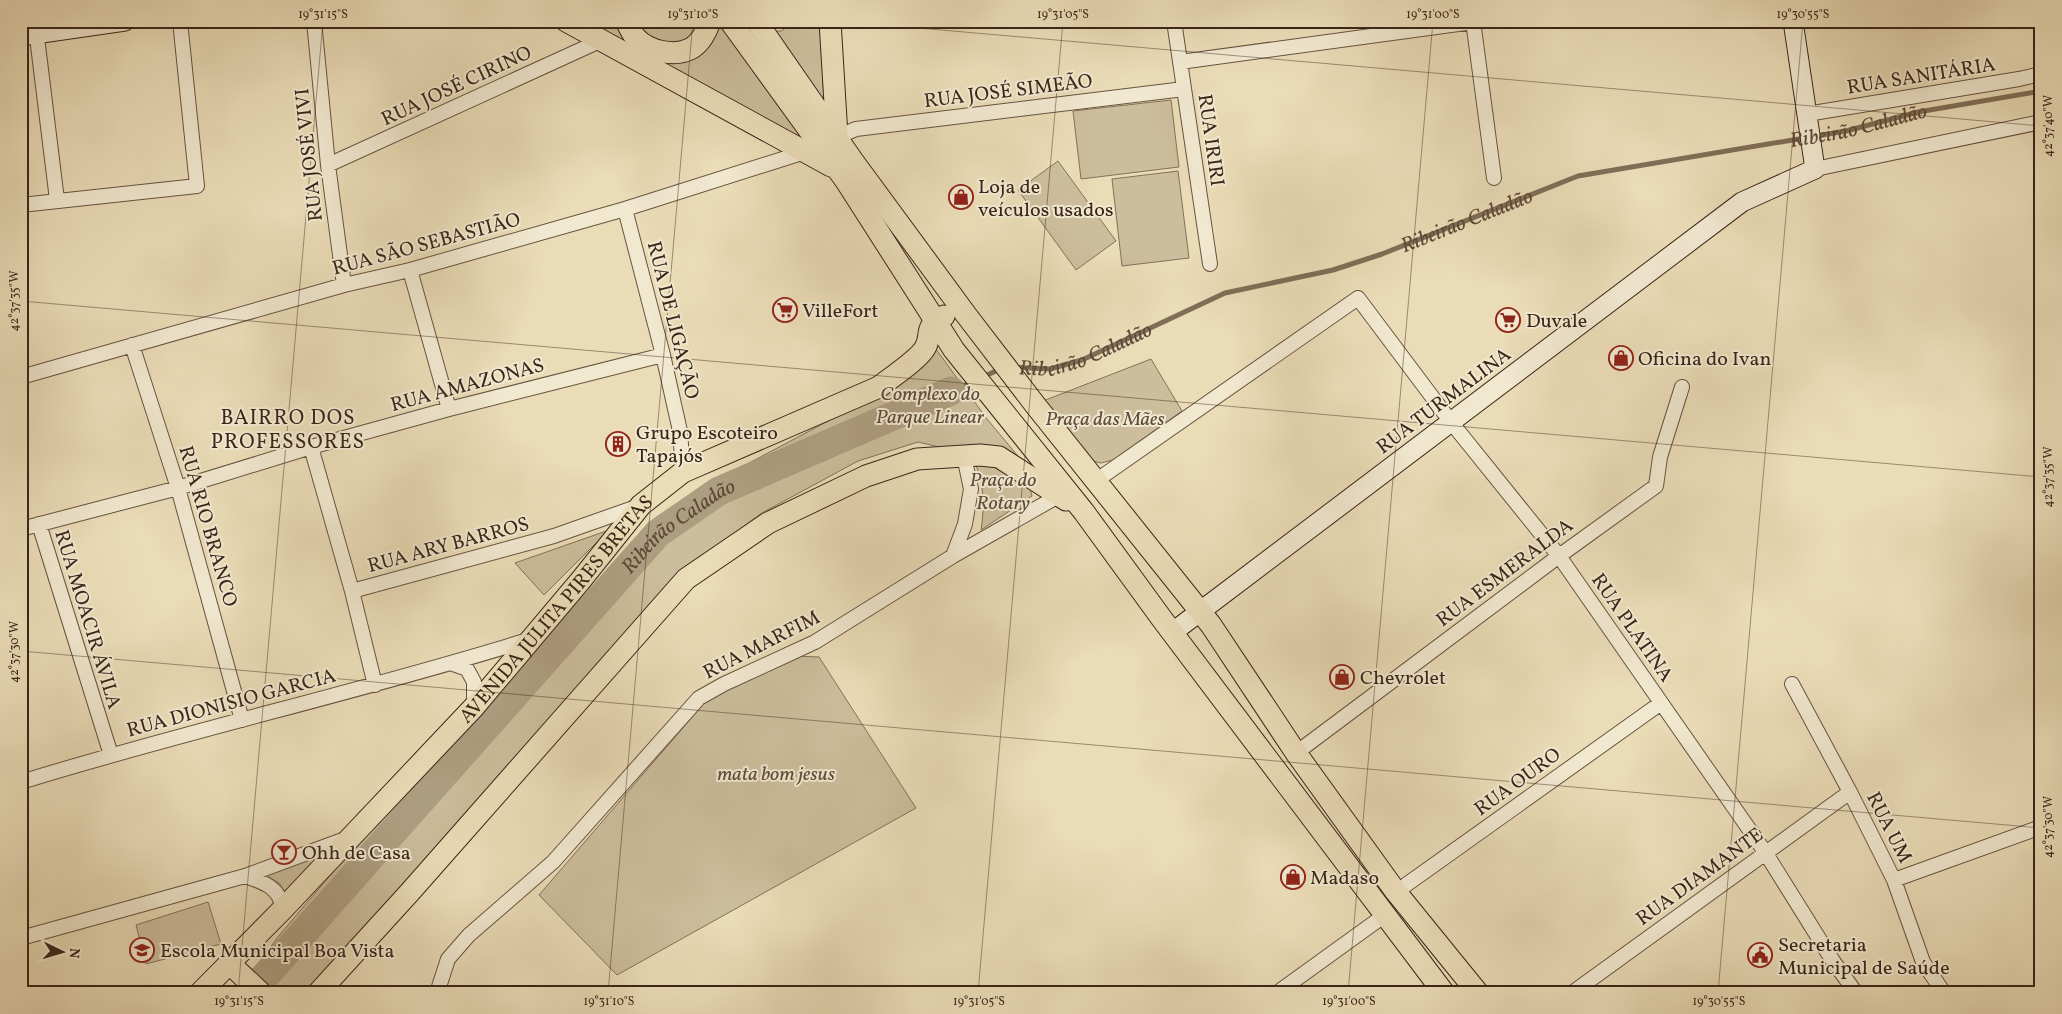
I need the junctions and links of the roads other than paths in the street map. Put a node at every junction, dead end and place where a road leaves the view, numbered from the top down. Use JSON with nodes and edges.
{"nodes":[{"id":1,"x":125,"y":21,"type":"edge"},
{"id":2,"x":180,"y":21,"type":"edge"},
{"id":3,"x":314,"y":21,"type":"edge"},
{"id":4,"x":566,"y":21,"type":"edge"},
{"id":5,"x":626,"y":21,"type":"edge"},
{"id":6,"x":710,"y":21,"type":"edge"},
{"id":7,"x":730,"y":21,"type":"edge"},
{"id":8,"x":756,"y":21,"type":"edge"},
{"id":9,"x":767,"y":21,"type":"edge"},
{"id":10,"x":776,"y":21,"type":"edge"},
{"id":11,"x":830,"y":21,"type":"edge"},
{"id":12,"x":1174,"y":21,"type":"edge"},
{"id":13,"x":1793,"y":21,"type":"edge"},
{"id":14,"x":1473,"y":22,"type":"edge"},
{"id":15,"x":31,"y":30,"type":"edge"},
{"id":16,"x":602,"y":40,"type":"junction"},
{"id":17,"x":1180,"y":62,"type":"junction"},
{"id":18,"x":2041,"y":74,"type":"edge"},
{"id":19,"x":1184,"y":89,"type":"junction"},
{"id":20,"x":1808,"y":118,"type":"junction"},
{"id":21,"x":2041,"y":122,"type":"edge"},
{"id":22,"x":822,"y":145,"type":"junction"},
{"id":23,"x":328,"y":165,"type":"junction"},
{"id":24,"x":1815,"y":167,"type":"junction"},
{"id":25,"x":1494,"y":178,"type":"dead end"},
{"id":26,"x":57,"y":200,"type":"junction"},
{"id":27,"x":21,"y":205,"type":"edge"},
{"id":28,"x":625,"y":209,"type":"junction"},
{"id":29,"x":1210,"y":264,"type":"dead end"},
{"id":30,"x":410,"y":270,"type":"junction"},
{"id":31,"x":344,"y":285,"type":"junction"},
{"id":32,"x":967,"y":316,"type":"junction"},
{"id":33,"x":932,"y":326,"type":"junction"},
{"id":34,"x":132,"y":345,"type":"junction"},
{"id":35,"x":663,"y":355,"type":"junction"},
{"id":36,"x":21,"y":377,"type":"edge"},
{"id":37,"x":1682,"y":388,"type":"dead end"},
{"id":38,"x":449,"y":409,"type":"junction"},
{"id":39,"x":1451,"y":422,"type":"junction"},
{"id":40,"x":310,"y":447,"type":"junction"},
{"id":41,"x":964,"y":456,"type":"junction"},
{"id":42,"x":683,"y":472,"type":"junction"},
{"id":43,"x":1052,"y":474,"type":"junction"},
{"id":44,"x":1097,"y":480,"type":"junction"},
{"id":45,"x":178,"y":488,"type":"junction"},
{"id":46,"x":1060,"y":495,"type":"junction"},
{"id":47,"x":641,"y":505,"type":"junction"},
{"id":48,"x":1084,"y":512,"type":"junction"},
{"id":49,"x":39,"y":524,"type":"junction"},
{"id":50,"x":21,"y":529,"type":"edge"},
{"id":51,"x":953,"y":556,"type":"junction"},
{"id":52,"x":1558,"y":556,"type":"junction"},
{"id":53,"x":352,"y":591,"type":"junction"},
{"id":54,"x":1200,"y":612,"type":"junction"},
{"id":55,"x":1173,"y":632,"type":"junction"},
{"id":56,"x":531,"y":640,"type":"junction"},
{"id":57,"x":453,"y":664,"type":"junction"},
{"id":58,"x":1792,"y":684,"type":"dead end"},
{"id":59,"x":375,"y":685,"type":"junction"},
{"id":60,"x":1661,"y":703,"type":"junction"},
{"id":61,"x":474,"y":707,"type":"junction"},
{"id":62,"x":242,"y":720,"type":"junction"},
{"id":63,"x":1296,"y":753,"type":"junction"},
{"id":64,"x":111,"y":755,"type":"junction"},
{"id":65,"x":21,"y":782,"type":"edge"},
{"id":66,"x":1850,"y":792,"type":"junction"},
{"id":67,"x":2041,"y":827,"type":"edge"},
{"id":68,"x":352,"y":836,"type":"junction"},
{"id":69,"x":1765,"y":852,"type":"junction"},
{"id":70,"x":245,"y":876,"type":"junction"},
{"id":71,"x":1894,"y":880,"type":"junction"},
{"id":72,"x":1396,"y":892,"type":"junction"},
{"id":73,"x":283,"y":909,"type":"junction"},
{"id":74,"x":1385,"y":915,"type":"junction"},
{"id":75,"x":21,"y":938,"type":"edge"},
{"id":76,"x":236,"y":970,"type":"junction"},
{"id":77,"x":200,"y":993,"type":"edge"},
{"id":78,"x":261,"y":993,"type":"edge"},
{"id":79,"x":318,"y":993,"type":"edge"},
{"id":80,"x":437,"y":993,"type":"edge"},
{"id":81,"x":1276,"y":993,"type":"edge"},
{"id":82,"x":1444,"y":993,"type":"edge"},
{"id":83,"x":1478,"y":993,"type":"edge"},
{"id":84,"x":1572,"y":993,"type":"edge"},
{"id":85,"x":1856,"y":993,"type":"edge"},
{"id":86,"x":1944,"y":993,"type":"edge"}],
"edges":[{"from":1,"to":15,"type":"main road"},
{"from":2,"to":26,"type":"street"},
{"from":3,"to":23,"type":"street","name":"RUA JOSÉ VIVI"},
{"from":4,"to":16,"type":"main road"},
{"from":5,"to":6,"type":"main road"},
{"from":7,"to":22,"type":"main road"},
{"from":8,"to":22,"type":"main road"},
{"from":9,"to":10,"type":"main road"},
{"from":11,"to":22,"type":"main road"},
{"from":12,"to":17,"type":"street","name":"RUA IRIRI"},
{"from":13,"to":20,"type":"main road"},
{"from":14,"to":17,"type":"street"},
{"from":14,"to":25,"type":"street"},
{"from":15,"to":26,"type":"street"},
{"from":16,"to":22,"type":"main road"},
{"from":16,"to":23,"type":"street","name":"RUA JOSÉ CIRINO"},
{"from":17,"to":19,"type":"street","name":"RUA IRIRI"},
{"from":18,"to":20,"type":"street","name":"RUA SANITÁRIA"},
{"from":19,"to":22,"type":"street","name":"RUA JOSÉ SIMEÃO"},
{"from":19,"to":29,"type":"street","name":"RUA IRIRI"},
{"from":20,"to":24,"type":"main road"},
{"from":21,"to":24,"type":"street"},
{"from":22,"to":28,"type":"street","name":"RUA SÃO SEBASTIÃO"},
{"from":22,"to":32,"type":"main road"},
{"from":22,"to":33,"type":"main road"},
{"from":23,"to":31,"type":"street","name":"RUA JOSÉ VIVI"},
{"from":24,"to":39,"type":"main road","name":"RUA TURMALINA"},
{"from":26,"to":27,"type":"street"},
{"from":28,"to":30,"type":"street","name":"RUA SÃO SEBASTIÃO"},
{"from":28,"to":35,"type":"street","name":"RUA DE LIGAÇÃO"},
{"from":30,"to":31,"type":"street","name":"RUA SÃO SEBASTIÃO"},
{"from":30,"to":38,"type":"street"},
{"from":31,"to":34,"type":"street","name":"RUA SÃO SEBASTIÃO"},
{"from":32,"to":33,"type":"main road"},
{"from":32,"to":44,"type":"main road"},
{"from":33,"to":42,"type":"main road","name":"AVENIDA JULITA PIRES BRETAS"},
{"from":33,"to":43,"type":"main road"},
{"from":34,"to":36,"type":"street","name":"RUA SÃO SEBASTIÃO"},
{"from":34,"to":45,"type":"street","name":"RUA RIO BRANCO"},
{"from":35,"to":38,"type":"street","name":"RUA AMAZONAS"},
{"from":35,"to":42,"type":"street","name":"RUA DE LIGAÇÃO"},
{"from":37,"to":52,"type":"street","name":"RUA ESMERALDA"},
{"from":38,"to":40,"type":"street","name":"RUA AMAZONAS"},
{"from":39,"to":44,"type":"street","name":"RUA PLATINA"},
{"from":39,"to":52,"type":"street","name":"RUA PLATINA"},
{"from":39,"to":54,"type":"main road","name":"RUA TURMALINA"},
{"from":40,"to":45,"type":"street","name":"RUA AMAZONAS"},
{"from":40,"to":53,"type":"street"},
{"from":41,"to":46,"type":"main road"},
{"from":41,"to":51,"type":"street"},
{"from":41,"to":79,"type":"main road"},
{"from":42,"to":47,"type":"main road","name":"AVENIDA JULITA PIRES BRETAS"},
{"from":43,"to":46,"type":"street"},
{"from":43,"to":48,"type":"main road"},
{"from":44,"to":54,"type":"main road"},
{"from":45,"to":49,"type":"street","name":"RUA AMAZONAS"},
{"from":45,"to":62,"type":"street","name":"RUA RIO BRANCO"},
{"from":46,"to":48,"type":"main road"},
{"from":46,"to":51,"type":"street","name":"RUA MARFIM"},
{"from":47,"to":53,"type":"street","name":"RUA ARY BARROS"},
{"from":47,"to":56,"type":"main road","name":"AVENIDA JULITA PIRES BRETAS"},
{"from":48,"to":55,"type":"main road"},
{"from":49,"to":50,"type":"street","name":"RUA AMAZONAS"},
{"from":49,"to":64,"type":"street","name":"RUA MOACIR ÁVILA"},
{"from":51,"to":80,"type":"street","name":"RUA MARFIM"},
{"from":52,"to":60,"type":"street","name":"RUA PLATINA"},
{"from":52,"to":63,"type":"street","name":"RUA ESMERALDA"},
{"from":53,"to":59,"type":"street"},
{"from":54,"to":55,"type":"main road","name":"RUA TURMALINA"},
{"from":54,"to":63,"type":"main road"},
{"from":55,"to":74,"type":"main road"},
{"from":56,"to":57,"type":"street","name":"RUA DIONISIO GARCIA"},
{"from":56,"to":61,"type":"main road","name":"AVENIDA JULITA PIRES BRETAS"},
{"from":57,"to":59,"type":"street","name":"RUA DIONISIO GARCIA"},
{"from":57,"to":61,"type":"street"},
{"from":58,"to":66,"type":"street","name":"RUA UM"},
{"from":59,"to":62,"type":"street","name":"RUA DIONISIO GARCIA"},
{"from":60,"to":69,"type":"street","name":"RUA PLATINA"},
{"from":60,"to":72,"type":"street","name":"RUA OURO"},
{"from":61,"to":68,"type":"main road","name":"AVENIDA JULITA PIRES BRETAS"},
{"from":62,"to":64,"type":"street","name":"RUA DIONISIO GARCIA"},
{"from":63,"to":72,"type":"main road"},
{"from":64,"to":65,"type":"street","name":"RUA DIONISIO GARCIA"},
{"from":66,"to":69,"type":"street","name":"RUA DIAMANTE"},
{"from":66,"to":71,"type":"street","name":"RUA UM"},
{"from":67,"to":71,"type":"street"},
{"from":68,"to":70,"type":"street"},
{"from":68,"to":73,"type":"main road","name":"AVENIDA JULITA PIRES BRETAS"},
{"from":69,"to":84,"type":"street","name":"RUA DIAMANTE"},
{"from":69,"to":85,"type":"street","name":"RUA PLATINA"},
{"from":70,"to":73,"type":"street"},
{"from":70,"to":75,"type":"street"},
{"from":71,"to":86,"type":"street","name":"RUA UM"},
{"from":72,"to":83,"type":"main road"},
{"from":73,"to":76,"type":"main road","name":"AVENIDA JULITA PIRES BRETAS"},
{"from":74,"to":81,"type":"street"},
{"from":74,"to":82,"type":"main road"},
{"from":76,"to":77,"type":"main road","name":"AVENIDA JULITA PIRES BRETAS"},
{"from":76,"to":78,"type":"main road"}]}
